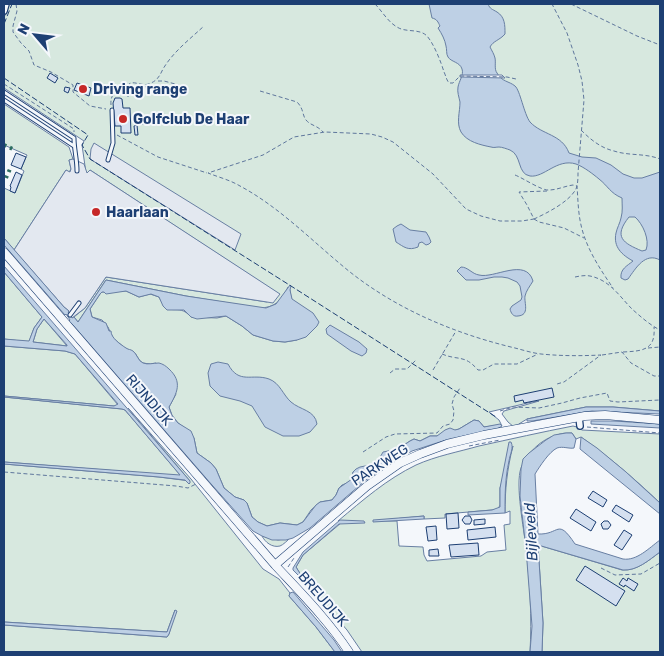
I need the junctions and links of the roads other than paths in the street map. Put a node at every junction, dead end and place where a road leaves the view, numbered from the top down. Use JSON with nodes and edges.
{"nodes":[{"id":1,"x":6,"y":4,"type":"edge"},
{"id":2,"x":4,"y":11,"type":"edge"},
{"id":3,"x":4,"y":92,"type":"edge"},
{"id":4,"x":4,"y":100,"type":"edge"},
{"id":5,"x":112,"y":110,"type":"road end"},
{"id":6,"x":74,"y":146,"type":"junction"},
{"id":7,"x":108,"y":160,"type":"dead end"},
{"id":8,"x":77,"y":171,"type":"dead end"},
{"id":9,"x":4,"y":252,"type":"edge"},
{"id":10,"x":79,"y":303,"type":"dead end"},
{"id":11,"x":67,"y":318,"type":"junction"},
{"id":12,"x":579,"y":417,"type":"junction"},
{"id":13,"x":660,"y":420,"type":"edge"},
{"id":14,"x":580,"y":426,"type":"road end"},
{"id":15,"x":275,"y":565,"type":"junction"},
{"id":16,"x":349,"y":652,"type":"edge"}],
"edges":[{"from":1,"to":2,"type":"street"},
{"from":3,"to":6,"type":"lane"},
{"from":4,"to":6,"type":"lane"},
{"from":5,"to":7,"type":"lane"},
{"from":6,"to":8,"type":"lane"},
{"from":9,"to":11,"type":"street","name":"RIJNDIJK"},
{"from":10,"to":11,"type":"lane"},
{"from":11,"to":15,"type":"street","name":"RIJNDIJK"},
{"from":12,"to":13,"type":"street","name":"PARKWEG"},
{"from":12,"to":14,"type":"street"},
{"from":12,"to":15,"type":"street","name":"PARKWEG"},
{"from":15,"to":16,"type":"street","name":"BREUDIJK"}]}
